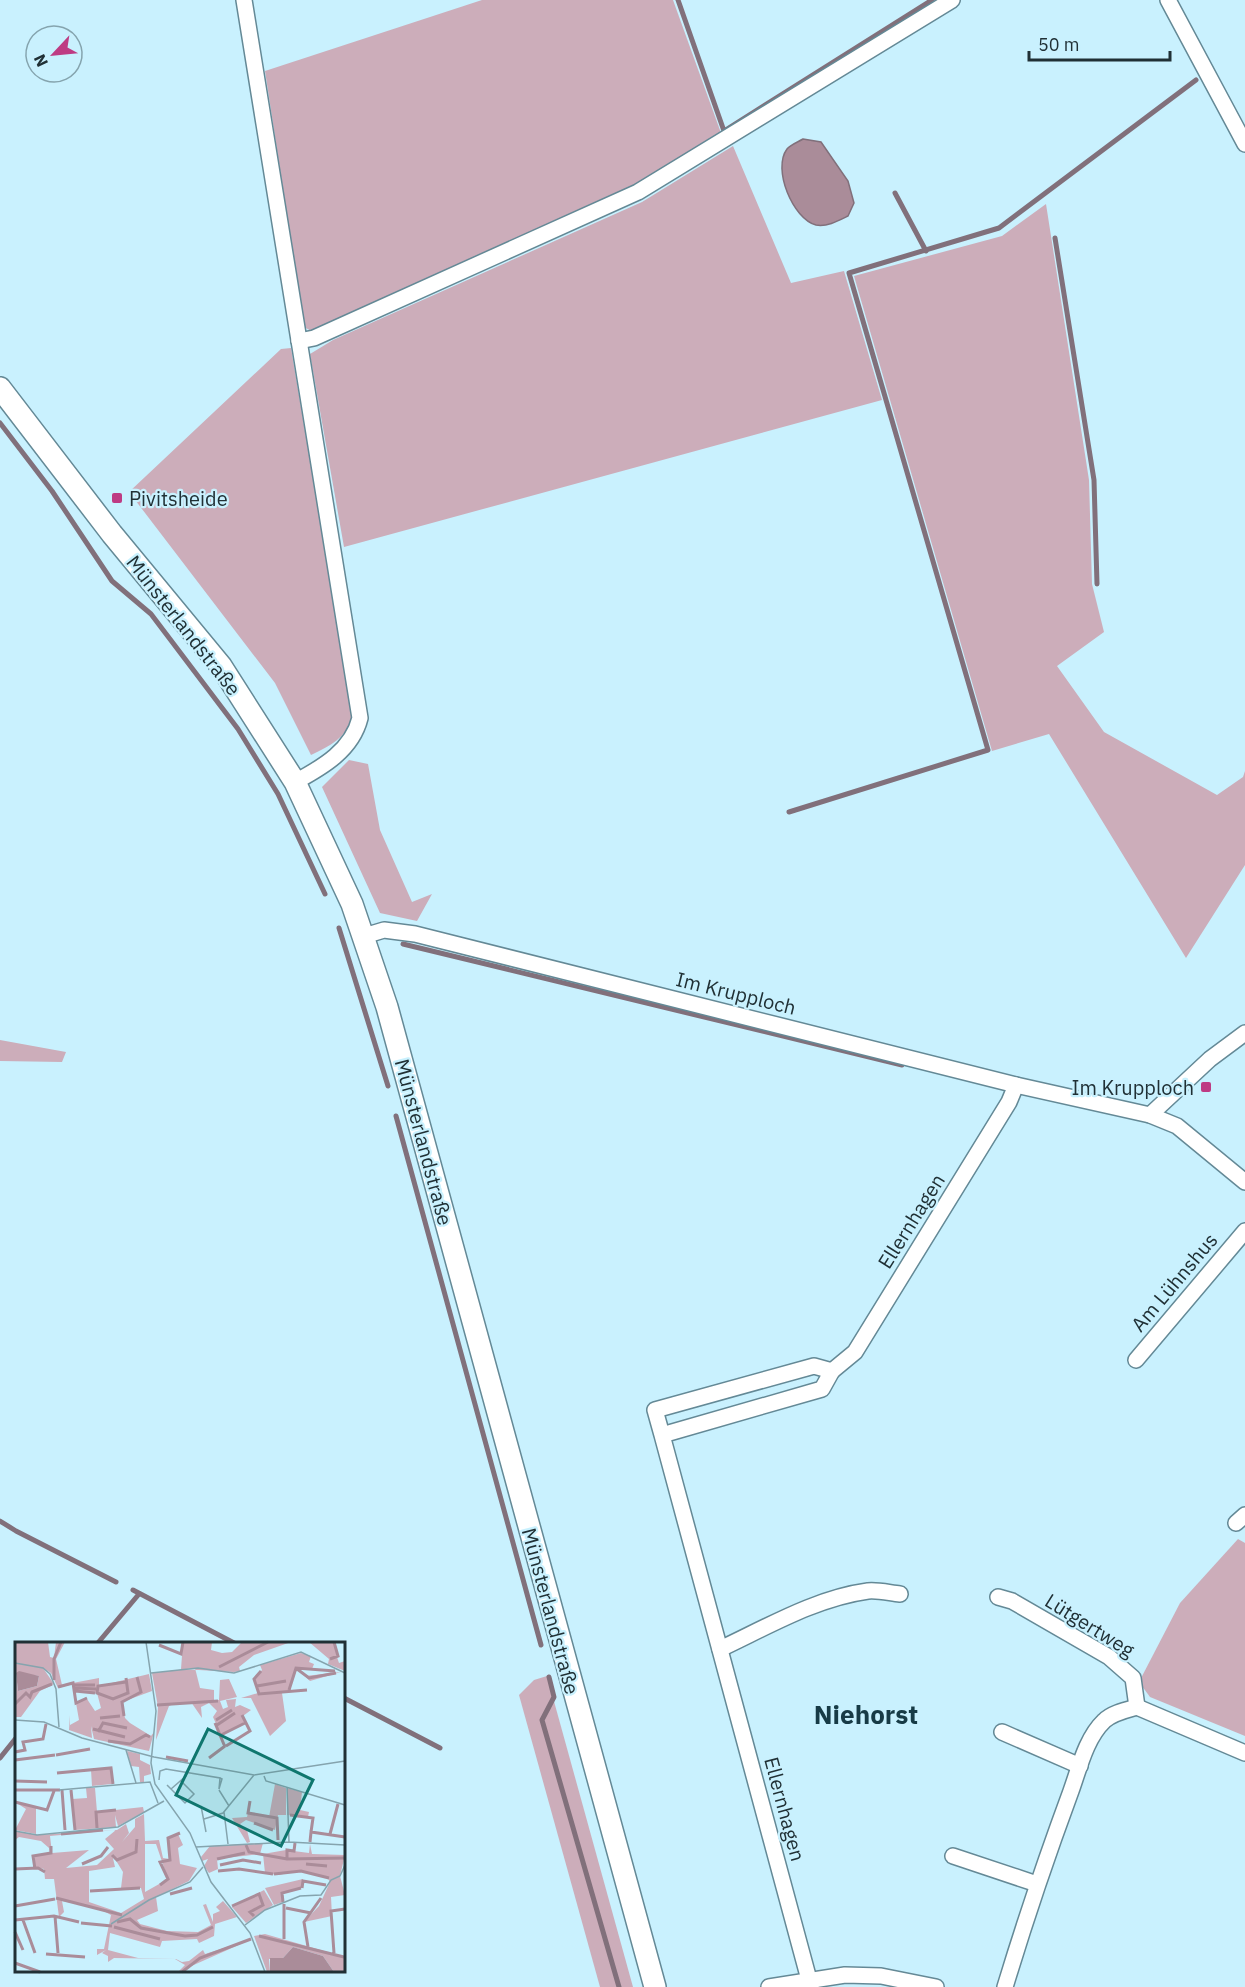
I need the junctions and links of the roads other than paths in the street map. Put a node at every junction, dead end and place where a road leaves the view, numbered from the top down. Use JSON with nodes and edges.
{"nodes":[{"id":1,"x":244,"y":0,"type":"edge"},
{"id":2,"x":952,"y":0,"type":"edge"},
{"id":3,"x":1168,"y":0,"type":"edge"},
{"id":4,"x":1245,"y":144,"type":"edge"},
{"id":5,"x":299,"y":341,"type":"junction"},
{"id":6,"x":0,"y":388,"type":"edge"},
{"id":7,"x":295,"y":782,"type":"junction"},
{"id":8,"x":364,"y":936,"type":"junction"},
{"id":9,"x":1245,"y":1033,"type":"edge"},
{"id":10,"x":1016,"y":1085,"type":"junction"},
{"id":11,"x":1150,"y":1115,"type":"junction"},
{"id":12,"x":1245,"y":1182,"type":"edge"},
{"id":13,"x":1245,"y":1231,"type":"edge"},
{"id":14,"x":1136,"y":1360,"type":"dead end"},
{"id":15,"x":832,"y":1371,"type":"junction"},
{"id":16,"x":662,"y":1435,"type":"junction"},
{"id":17,"x":900,"y":1594,"type":"dead end"},
{"id":18,"x":998,"y":1597,"type":"dead end"},
{"id":19,"x":720,"y":1649,"type":"junction"},
{"id":20,"x":1137,"y":1707,"type":"junction"},
{"id":21,"x":1002,"y":1732,"type":"dead end"},
{"id":22,"x":1245,"y":1752,"type":"edge"},
{"id":23,"x":1080,"y":1766,"type":"junction"},
{"id":24,"x":953,"y":1856,"type":"dead end"},
{"id":25,"x":1037,"y":1884,"type":"junction"},
{"id":26,"x":810,"y":1984,"type":"edge"},
{"id":27,"x":655,"y":1987,"type":"edge"},
{"id":28,"x":769,"y":1987,"type":"edge"},
{"id":29,"x":936,"y":1987,"type":"edge"},
{"id":30,"x":1005,"y":1987,"type":"edge"}],
"edges":[{"from":1,"to":5,"type":"street"},
{"from":2,"to":5,"type":"street"},
{"from":3,"to":4,"type":"street"},
{"from":5,"to":7,"type":"street"},
{"from":6,"to":7,"type":"main road","name":"Münsterlandstraße"},
{"from":7,"to":8,"type":"main road","name":"Münsterlandstraße"},
{"from":8,"to":10,"type":"street","name":"Im Krupploch"},
{"from":8,"to":27,"type":"main road","name":"Münsterlandstraße"},
{"from":9,"to":11,"type":"street"},
{"from":10,"to":11,"type":"street","name":"Im Krupploch"},
{"from":10,"to":15,"type":"street","name":"Ellernhagen"},
{"from":11,"to":12,"type":"street","name":"Im Krupploch"},
{"from":13,"to":14,"type":"street","name":"Am Lühnshus"},
{"from":15,"to":16,"type":"street","name":"Ellernhagen"},
{"from":15,"to":16,"type":"street","name":"Ellernhagen"},
{"from":16,"to":19,"type":"street","name":"Ellernhagen"},
{"from":17,"to":19,"type":"street"},
{"from":18,"to":20,"type":"street","name":"Lütgertweg"},
{"from":19,"to":26,"type":"street","name":"Ellernhagen"},
{"from":20,"to":22,"type":"street"},
{"from":20,"to":23,"type":"street"},
{"from":21,"to":23,"type":"street"},
{"from":23,"to":25,"type":"street"},
{"from":24,"to":25,"type":"street"},
{"from":25,"to":30,"type":"street"},
{"from":26,"to":28,"type":"street"},
{"from":26,"to":29,"type":"street"}]}
